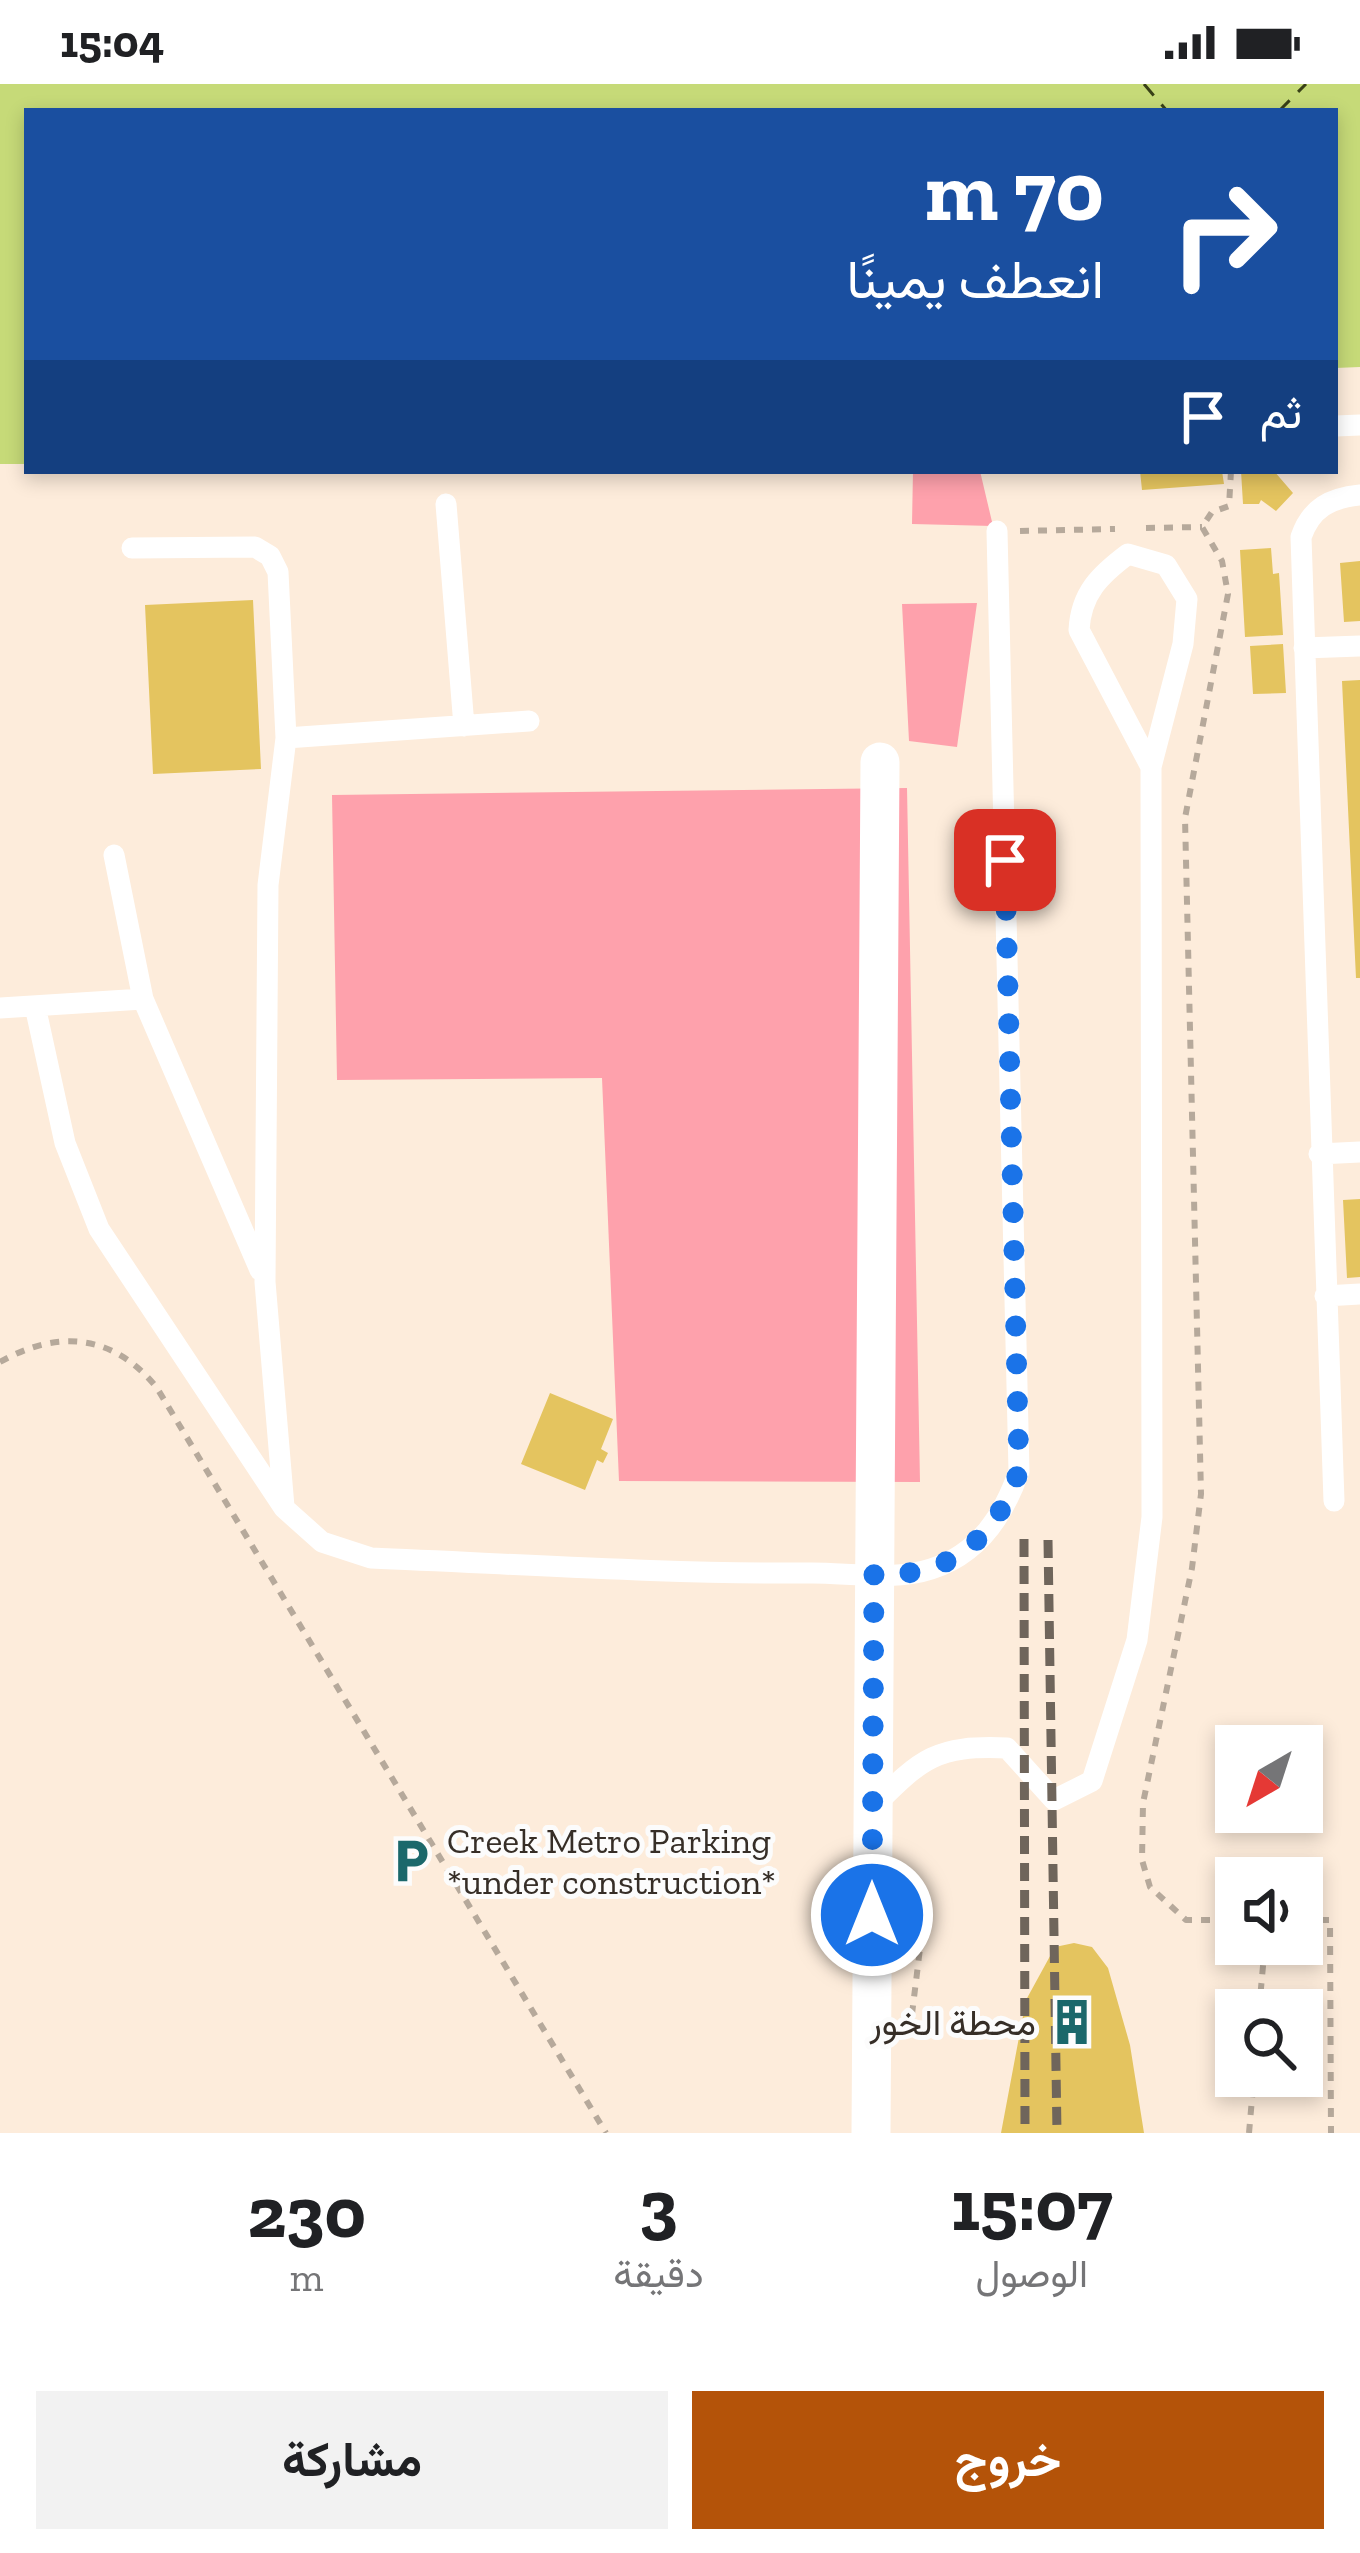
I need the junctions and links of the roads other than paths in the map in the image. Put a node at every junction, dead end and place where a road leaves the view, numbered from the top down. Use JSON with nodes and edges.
{"nodes":[{"id":1,"x":1360,"y":495,"type":"edge"},
{"id":2,"x":446,"y":504,"type":"dead end"},
{"id":3,"x":997,"y":531,"type":"road end"},
{"id":4,"x":132,"y":548,"type":"dead end"},
{"id":5,"x":1360,"y":646,"type":"edge"},
{"id":6,"x":1304,"y":648,"type":"junction"},
{"id":7,"x":529,"y":721,"type":"dead end"},
{"id":8,"x":464,"y":726,"type":"junction"},
{"id":9,"x":286,"y":738,"type":"junction"},
{"id":10,"x":880,"y":761,"type":"dead end"},
{"id":11,"x":1151,"y":767,"type":"junction"},
{"id":12,"x":114,"y":854,"type":"dead end"},
{"id":13,"x":143,"y":999,"type":"junction"},
{"id":14,"x":35,"y":1006,"type":"junction"},
{"id":15,"x":0,"y":1007,"type":"edge"},
{"id":16,"x":1360,"y":1152,"type":"edge"},
{"id":17,"x":1319,"y":1154,"type":"junction"},
{"id":18,"x":265,"y":1282,"type":"junction"},
{"id":19,"x":1360,"y":1294,"type":"edge"},
{"id":20,"x":1325,"y":1297,"type":"junction"},
{"id":21,"x":1334,"y":1501,"type":"dead end"},
{"id":22,"x":284,"y":1508,"type":"junction"},
{"id":23,"x":874,"y":1573,"type":"junction"},
{"id":24,"x":873,"y":1808,"type":"junction"},
{"id":25,"x":872,"y":2133,"type":"edge"}],
"edges":[{"from":1,"to":6,"type":"lane"},
{"from":2,"to":8,"type":"lane"},
{"from":3,"to":23,"type":"lane"},
{"from":4,"to":9,"type":"lane"},
{"from":5,"to":6,"type":"lane"},
{"from":6,"to":17,"type":"lane"},
{"from":7,"to":8,"type":"lane"},
{"from":8,"to":9,"type":"lane"},
{"from":9,"to":18,"type":"lane"},
{"from":10,"to":23,"type":"street"},
{"from":11,"to":11,"type":"lane"},
{"from":11,"to":24,"type":"lane"},
{"from":12,"to":13,"type":"lane"},
{"from":13,"to":14,"type":"lane"},
{"from":13,"to":18,"type":"lane"},
{"from":14,"to":15,"type":"lane"},
{"from":14,"to":22,"type":"lane"},
{"from":16,"to":17,"type":"lane"},
{"from":17,"to":20,"type":"lane"},
{"from":18,"to":22,"type":"lane"},
{"from":19,"to":20,"type":"lane"},
{"from":20,"to":21,"type":"lane"},
{"from":22,"to":23,"type":"lane"},
{"from":23,"to":24,"type":"street"},
{"from":24,"to":25,"type":"street"}]}
